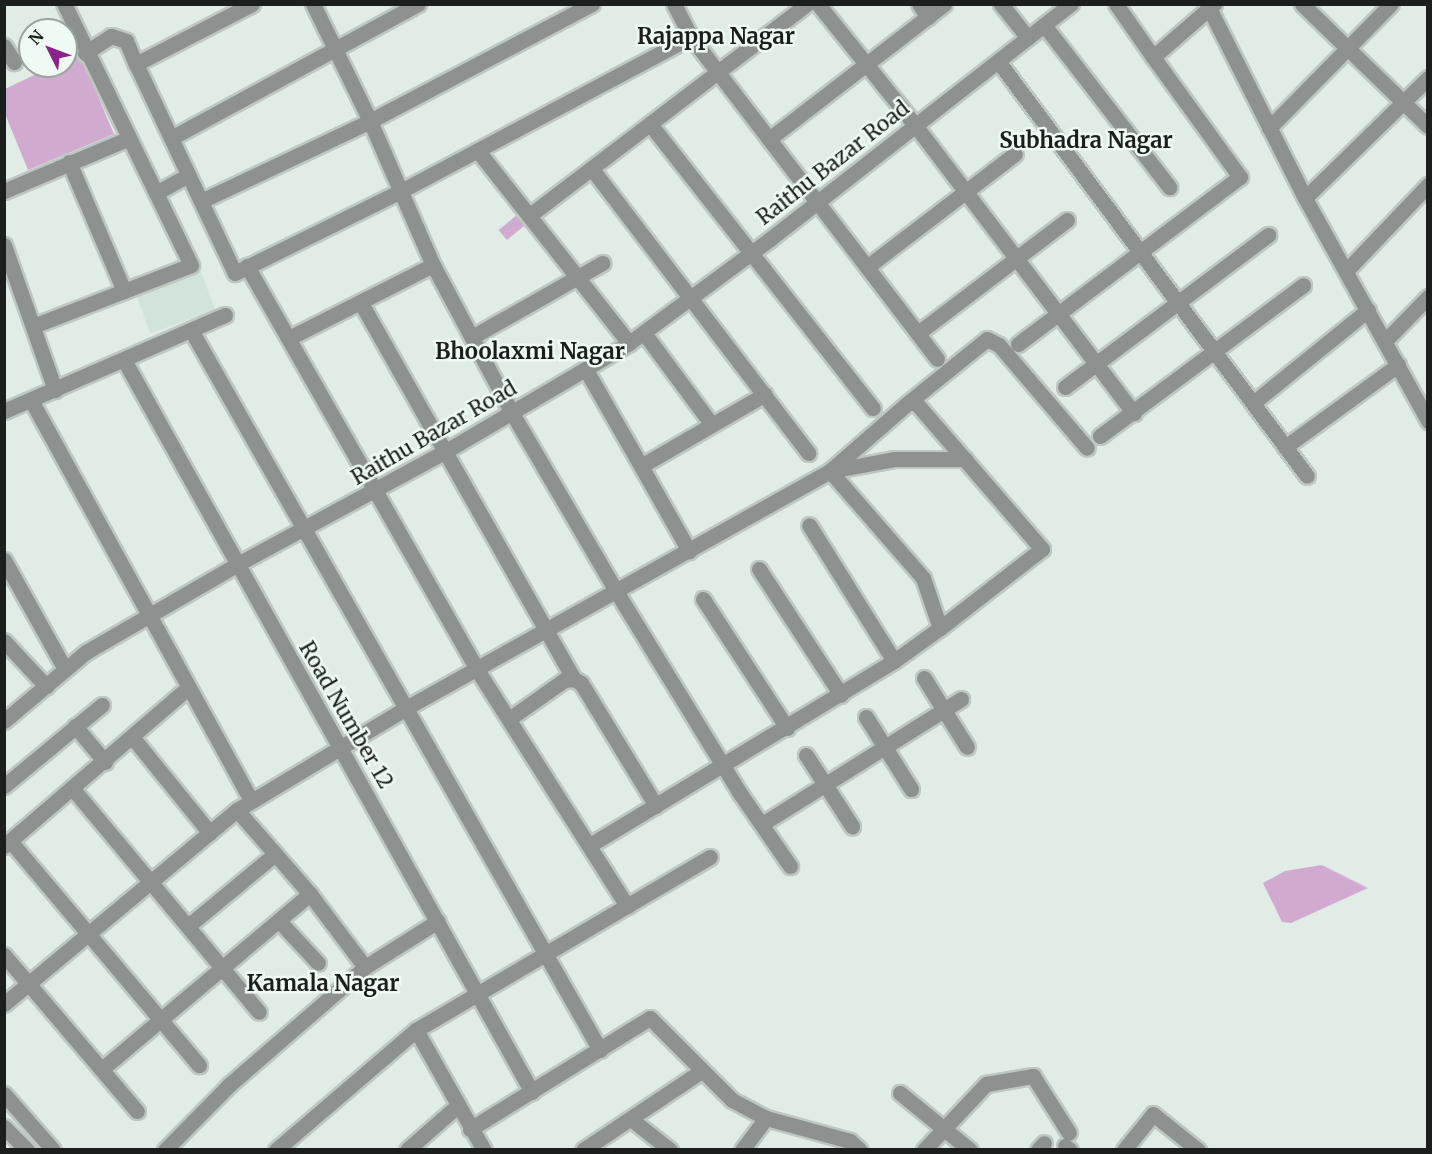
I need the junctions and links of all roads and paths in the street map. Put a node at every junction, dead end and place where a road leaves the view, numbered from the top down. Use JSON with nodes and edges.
{"nodes":[{"id":1,"x":64,"y":4,"type":"edge"},
{"id":2,"x":252,"y":4,"type":"edge"},
{"id":3,"x":313,"y":4,"type":"edge"},
{"id":4,"x":418,"y":4,"type":"edge"},
{"id":5,"x":592,"y":4,"type":"edge"},
{"id":6,"x":674,"y":4,"type":"edge"},
{"id":7,"x":807,"y":4,"type":"edge"},
{"id":8,"x":818,"y":4,"type":"edge"},
{"id":9,"x":944,"y":4,"type":"edge"},
{"id":10,"x":1001,"y":4,"type":"edge"},
{"id":11,"x":1071,"y":4,"type":"edge"},
{"id":12,"x":1116,"y":4,"type":"edge"},
{"id":13,"x":1302,"y":4,"type":"edge"},
{"id":14,"x":1391,"y":4,"type":"edge"},
{"id":15,"x":1210,"y":6,"type":"edge"},
{"id":16,"x":924,"y":11,"type":"edge"},
{"id":17,"x":1044,"y":25,"type":"junction"},
{"id":18,"x":691,"y":37,"type":"junction"},
{"id":19,"x":1028,"y":38,"type":"junction"},
{"id":20,"x":4,"y":46,"type":"edge"},
{"id":21,"x":335,"y":48,"type":"junction"},
{"id":22,"x":1348,"y":50,"type":"junction"},
{"id":23,"x":85,"y":53,"type":"junction"},
{"id":24,"x":1153,"y":57,"type":"junction"},
{"id":25,"x":998,"y":61,"type":"junction"},
{"id":26,"x":14,"y":62,"type":"dead end"},
{"id":27,"x":136,"y":64,"type":"junction"},
{"id":28,"x":866,"y":65,"type":"junction"},
{"id":29,"x":719,"y":72,"type":"junction"},
{"id":30,"x":1428,"y":78,"type":"edge"},
{"id":31,"x":1404,"y":102,"type":"junction"},
{"id":32,"x":370,"y":121,"type":"junction"},
{"id":33,"x":651,"y":124,"type":"junction"},
{"id":34,"x":915,"y":124,"type":"junction"},
{"id":35,"x":1428,"y":126,"type":"edge"},
{"id":36,"x":1269,"y":128,"type":"junction"},
{"id":37,"x":171,"y":138,"type":"junction"},
{"id":38,"x":127,"y":139,"type":"junction"},
{"id":39,"x":769,"y":139,"type":"junction"},
{"id":40,"x":478,"y":151,"type":"junction"},
{"id":41,"x":1015,"y":154,"type":"dead end"},
{"id":42,"x":69,"y":162,"type":"junction"},
{"id":43,"x":592,"y":169,"type":"junction"},
{"id":44,"x":188,"y":175,"type":"junction"},
{"id":45,"x":1428,"y":185,"type":"edge"},
{"id":46,"x":1169,"y":187,"type":"dead end"},
{"id":47,"x":4,"y":191,"type":"edge"},
{"id":48,"x":965,"y":191,"type":"junction"},
{"id":49,"x":399,"y":192,"type":"junction"},
{"id":50,"x":156,"y":193,"type":"junction"},
{"id":51,"x":1305,"y":198,"type":"junction"},
{"id":52,"x":201,"y":201,"type":"junction"},
{"id":53,"x":816,"y":201,"type":"junction"},
{"id":54,"x":530,"y":215,"type":"junction"},
{"id":55,"x":1067,"y":220,"type":"dead end"},
{"id":56,"x":1268,"y":235,"type":"dead end"},
{"id":57,"x":5,"y":247,"type":"edge"},
{"id":58,"x":1140,"y":252,"type":"junction"},
{"id":59,"x":752,"y":253,"type":"junction"},
{"id":60,"x":1016,"y":258,"type":"junction"},
{"id":61,"x":602,"y":263,"type":"dead end"},
{"id":62,"x":433,"y":265,"type":"junction"},
{"id":63,"x":247,"y":266,"type":"junction"},
{"id":64,"x":867,"y":267,"type":"junction"},
{"id":65,"x":1346,"y":271,"type":"junction"},
{"id":66,"x":579,"y":278,"type":"junction"},
{"id":67,"x":1303,"y":285,"type":"dead end"},
{"id":68,"x":124,"y":291,"type":"junction"},
{"id":69,"x":1428,"y":297,"type":"edge"},
{"id":70,"x":692,"y":298,"type":"junction"},
{"id":71,"x":361,"y":303,"type":"junction"},
{"id":72,"x":1178,"y":303,"type":"junction"},
{"id":73,"x":1368,"y":310,"type":"junction"},
{"id":74,"x":1058,"y":314,"type":"junction"},
{"id":75,"x":225,"y":315,"type":"dead end"},
{"id":76,"x":33,"y":326,"type":"junction"},
{"id":77,"x":192,"y":330,"type":"junction"},
{"id":78,"x":644,"y":333,"type":"junction"},
{"id":79,"x":918,"y":333,"type":"junction"},
{"id":80,"x":472,"y":337,"type":"junction"},
{"id":81,"x":289,"y":338,"type":"junction"},
{"id":82,"x":1385,"y":341,"type":"junction"},
{"id":83,"x":630,"y":343,"type":"junction"},
{"id":84,"x":1018,"y":344,"type":"dead end"},
{"id":85,"x":1215,"y":352,"type":"junction"},
{"id":86,"x":937,"y":359,"type":"dead end"},
{"id":87,"x":124,"y":360,"type":"junction"},
{"id":88,"x":1097,"y":364,"type":"junction"},
{"id":89,"x":1398,"y":365,"type":"junction"},
{"id":90,"x":586,"y":370,"type":"junction"},
{"id":91,"x":1065,"y":387,"type":"dead end"},
{"id":92,"x":55,"y":390,"type":"junction"},
{"id":93,"x":765,"y":394,"type":"junction"},
{"id":94,"x":31,"y":400,"type":"junction"},
{"id":95,"x":909,"y":402,"type":"junction"},
{"id":96,"x":1253,"y":403,"type":"junction"},
{"id":97,"x":873,"y":408,"type":"dead end"},
{"id":98,"x":4,"y":411,"type":"edge"},
{"id":99,"x":1425,"y":411,"type":"edge"},
{"id":100,"x":512,"y":413,"type":"junction"},
{"id":101,"x":1134,"y":413,"type":"junction"},
{"id":102,"x":712,"y":425,"type":"junction"},
{"id":103,"x":1100,"y":436,"type":"dead end"},
{"id":104,"x":1285,"y":447,"type":"junction"},
{"id":105,"x":1087,"y":448,"type":"dead end"},
{"id":106,"x":446,"y":451,"type":"junction"},
{"id":107,"x":808,"y":453,"type":"dead end"},
{"id":108,"x":964,"y":459,"type":"junction"},
{"id":109,"x":641,"y":466,"type":"junction"},
{"id":110,"x":830,"y":471,"type":"junction"},
{"id":111,"x":1307,"y":476,"type":"dead end"},
{"id":112,"x":375,"y":492,"type":"junction"},
{"id":113,"x":809,"y":525,"type":"dead end"},
{"id":114,"x":304,"y":529,"type":"junction"},
{"id":115,"x":689,"y":551,"type":"junction"},
{"id":116,"x":4,"y":560,"type":"edge"},
{"id":117,"x":236,"y":565,"type":"junction"},
{"id":118,"x":759,"y":569,"type":"dead end"},
{"id":119,"x":616,"y":591,"type":"junction"},
{"id":120,"x":703,"y":599,"type":"dead end"},
{"id":121,"x":148,"y":616,"type":"junction"},
{"id":122,"x":939,"y":628,"type":"junction"},
{"id":123,"x":545,"y":631,"type":"junction"},
{"id":124,"x":4,"y":641,"type":"edge"},
{"id":125,"x":894,"y":661,"type":"junction"},
{"id":126,"x":476,"y":668,"type":"junction"},
{"id":127,"x":65,"y":669,"type":"junction"},
{"id":128,"x":924,"y":678,"type":"dead end"},
{"id":129,"x":574,"y":679,"type":"junction"},
{"id":130,"x":46,"y":686,"type":"junction"},
{"id":131,"x":188,"y":688,"type":"junction"},
{"id":132,"x":841,"y":695,"type":"junction"},
{"id":133,"x":961,"y":699,"type":"dead end"},
{"id":134,"x":102,"y":705,"type":"dead end"},
{"id":135,"x":406,"y":708,"type":"junction"},
{"id":136,"x":945,"y":711,"type":"junction"},
{"id":137,"x":866,"y":717,"type":"dead end"},
{"id":138,"x":509,"y":719,"type":"junction"},
{"id":139,"x":4,"y":721,"type":"edge"},
{"id":140,"x":75,"y":726,"type":"junction"},
{"id":141,"x":787,"y":728,"type":"junction"},
{"id":142,"x":133,"y":738,"type":"junction"},
{"id":143,"x":886,"y":747,"type":"junction"},
{"id":144,"x":967,"y":747,"type":"dead end"},
{"id":145,"x":341,"y":749,"type":"junction"},
{"id":146,"x":806,"y":754,"type":"dead end"},
{"id":147,"x":105,"y":762,"type":"junction"},
{"id":148,"x":724,"y":766,"type":"junction"},
{"id":149,"x":825,"y":784,"type":"junction"},
{"id":150,"x":4,"y":786,"type":"edge"},
{"id":151,"x":73,"y":789,"type":"junction"},
{"id":152,"x":910,"y":789,"type":"dead end"},
{"id":153,"x":251,"y":800,"type":"junction"},
{"id":154,"x":656,"y":806,"type":"junction"},
{"id":155,"x":237,"y":810,"type":"junction"},
{"id":156,"x":762,"y":824,"type":"junction"},
{"id":157,"x":852,"y":826,"type":"dead end"},
{"id":158,"x":210,"y":833,"type":"junction"},
{"id":159,"x":8,"y":844,"type":"edge"},
{"id":160,"x":590,"y":845,"type":"junction"},
{"id":161,"x":275,"y":854,"type":"junction"},
{"id":162,"x":710,"y":857,"type":"dead end"},
{"id":163,"x":790,"y":866,"type":"dead end"},
{"id":164,"x":151,"y":883,"type":"junction"},
{"id":165,"x":310,"y":894,"type":"junction"},
{"id":166,"x":627,"y":906,"type":"junction"},
{"id":167,"x":279,"y":921,"type":"junction"},
{"id":168,"x":438,"y":921,"type":"junction"},
{"id":169,"x":188,"y":926,"type":"junction"},
{"id":170,"x":89,"y":936,"type":"junction"},
{"id":171,"x":4,"y":955,"type":"edge"},
{"id":172,"x":547,"y":955,"type":"junction"},
{"id":173,"x":318,"y":963,"type":"dead end"},
{"id":174,"x":365,"y":968,"type":"junction"},
{"id":175,"x":221,"y":970,"type":"junction"},
{"id":176,"x":30,"y":984,"type":"junction"},
{"id":177,"x":479,"y":995,"type":"junction"},
{"id":178,"x":4,"y":1004,"type":"edge"},
{"id":179,"x":259,"y":1012,"type":"dead end"},
{"id":180,"x":160,"y":1022,"type":"junction"},
{"id":181,"x":416,"y":1030,"type":"junction"},
{"id":182,"x":600,"y":1050,"type":"junction"},
{"id":183,"x":199,"y":1065,"type":"dead end"},
{"id":184,"x":102,"y":1069,"type":"junction"},
{"id":185,"x":700,"y":1072,"type":"junction"},
{"id":186,"x":532,"y":1092,"type":"junction"},
{"id":187,"x":900,"y":1093,"type":"dead end"},
{"id":188,"x":4,"y":1094,"type":"edge"},
{"id":189,"x":457,"y":1106,"type":"junction"},
{"id":190,"x":137,"y":1111,"type":"dead end"},
{"id":191,"x":766,"y":1118,"type":"junction"},
{"id":192,"x":631,"y":1119,"type":"junction"},
{"id":193,"x":4,"y":1127,"type":"edge"},
{"id":194,"x":470,"y":1129,"type":"junction"},
{"id":195,"x":945,"y":1130,"type":"junction"},
{"id":196,"x":1068,"y":1143,"type":"edge"},
{"id":197,"x":27,"y":1149,"type":"edge"},
{"id":198,"x":53,"y":1149,"type":"edge"},
{"id":199,"x":165,"y":1149,"type":"edge"},
{"id":200,"x":276,"y":1149,"type":"edge"},
{"id":201,"x":407,"y":1149,"type":"edge"},
{"id":202,"x":484,"y":1149,"type":"edge"},
{"id":203,"x":583,"y":1149,"type":"edge"},
{"id":204,"x":670,"y":1149,"type":"edge"},
{"id":205,"x":742,"y":1149,"type":"edge"},
{"id":206,"x":860,"y":1149,"type":"edge"},
{"id":207,"x":924,"y":1149,"type":"edge"},
{"id":208,"x":970,"y":1149,"type":"edge"},
{"id":209,"x":1124,"y":1149,"type":"edge"},
{"id":210,"x":1198,"y":1149,"type":"edge"}],
"edges":[{"from":1,"to":23,"type":"street"},
{"from":2,"to":27,"type":"street"},
{"from":3,"to":21,"type":"street"},
{"from":4,"to":21,"type":"street"},
{"from":5,"to":32,"type":"street"},
{"from":6,"to":18,"type":"street"},
{"from":7,"to":29,"type":"street"},
{"from":8,"to":28,"type":"street"},
{"from":9,"to":16,"type":"street"},
{"from":10,"to":19,"type":"street"},
{"from":11,"to":17,"type":"street","name":"Raithu Bazar Road"},
{"from":12,"to":24,"type":"street"},
{"from":13,"to":22,"type":"street"},
{"from":14,"to":22,"type":"street"},
{"from":15,"to":24,"type":"street"},
{"from":15,"to":36,"type":"street"},
{"from":16,"to":28,"type":"street"},
{"from":17,"to":19,"type":"street","name":"Raithu Bazar Road"},
{"from":17,"to":46,"type":"street"},
{"from":18,"to":29,"type":"street"},
{"from":18,"to":40,"type":"street"},
{"from":19,"to":25,"type":"street","name":"Raithu Bazar Road"},
{"from":20,"to":26,"type":"street"},
{"from":21,"to":32,"type":"street"},
{"from":21,"to":37,"type":"street"},
{"from":22,"to":31,"type":"street"},
{"from":22,"to":36,"type":"street"},
{"from":23,"to":27,"type":"street"},
{"from":23,"to":38,"type":"street"},
{"from":24,"to":58,"type":"street"},
{"from":25,"to":34,"type":"street","name":"Raithu Bazar Road"},
{"from":25,"to":58,"type":"street"},
{"from":27,"to":37,"type":"street"},
{"from":28,"to":34,"type":"street"},
{"from":28,"to":39,"type":"street"},
{"from":29,"to":33,"type":"street"},
{"from":29,"to":39,"type":"street"},
{"from":30,"to":31,"type":"street"},
{"from":31,"to":35,"type":"street"},
{"from":31,"to":51,"type":"street"},
{"from":32,"to":49,"type":"street"},
{"from":32,"to":52,"type":"street"},
{"from":33,"to":43,"type":"street"},
{"from":33,"to":59,"type":"street"},
{"from":34,"to":48,"type":"street"},
{"from":34,"to":53,"type":"street","name":"Raithu Bazar Road"},
{"from":36,"to":51,"type":"street"},
{"from":37,"to":44,"type":"street"},
{"from":38,"to":42,"type":"street"},
{"from":38,"to":50,"type":"street"},
{"from":39,"to":53,"type":"street"},
{"from":40,"to":49,"type":"street"},
{"from":40,"to":54,"type":"street"},
{"from":41,"to":48,"type":"street"},
{"from":42,"to":47,"type":"street"},
{"from":42,"to":68,"type":"street"},
{"from":43,"to":54,"type":"street"},
{"from":43,"to":70,"type":"street"},
{"from":44,"to":50,"type":"street"},
{"from":44,"to":52,"type":"street"},
{"from":45,"to":65,"type":"street"},
{"from":48,"to":60,"type":"street"},
{"from":48,"to":64,"type":"street"},
{"from":49,"to":62,"type":"street"},
{"from":49,"to":63,"type":"street"},
{"from":50,"to":68,"type":"street"},
{"from":51,"to":65,"type":"street"},
{"from":52,"to":63,"type":"street"},
{"from":53,"to":59,"type":"street","name":"Raithu Bazar Road"},
{"from":53,"to":64,"type":"street"},
{"from":54,"to":66,"type":"street"},
{"from":55,"to":60,"type":"street"},
{"from":56,"to":72,"type":"street"},
{"from":57,"to":76,"type":"street"},
{"from":58,"to":72,"type":"street"},
{"from":58,"to":74,"type":"street"},
{"from":59,"to":70,"type":"street","name":"Raithu Bazar Road"},
{"from":59,"to":97,"type":"street"},
{"from":60,"to":74,"type":"street"},
{"from":60,"to":79,"type":"street"},
{"from":61,"to":66,"type":"street"},
{"from":62,"to":71,"type":"street"},
{"from":62,"to":80,"type":"street"},
{"from":63,"to":81,"type":"street"},
{"from":64,"to":79,"type":"street"},
{"from":65,"to":73,"type":"street"},
{"from":66,"to":80,"type":"street"},
{"from":66,"to":83,"type":"street"},
{"from":67,"to":85,"type":"street"},
{"from":68,"to":76,"type":"street"},
{"from":69,"to":82,"type":"street"},
{"from":70,"to":78,"type":"street","name":"Raithu Bazar Road"},
{"from":70,"to":93,"type":"street"},
{"from":71,"to":81,"type":"street"},
{"from":71,"to":106,"type":"street"},
{"from":72,"to":85,"type":"street"},
{"from":72,"to":88,"type":"street"},
{"from":73,"to":82,"type":"street"},
{"from":73,"to":96,"type":"street"},
{"from":74,"to":84,"type":"street"},
{"from":74,"to":88,"type":"street"},
{"from":75,"to":77,"type":"street"},
{"from":76,"to":92,"type":"street"},
{"from":77,"to":87,"type":"street"},
{"from":77,"to":114,"type":"street"},
{"from":78,"to":83,"type":"street","name":"Raithu Bazar Road"},
{"from":78,"to":102,"type":"street"},
{"from":79,"to":86,"type":"street"},
{"from":80,"to":100,"type":"street"},
{"from":81,"to":112,"type":"street"},
{"from":82,"to":89,"type":"street"},
{"from":83,"to":90,"type":"street","name":"Raithu Bazar Road"},
{"from":85,"to":96,"type":"street"},
{"from":85,"to":101,"type":"street"},
{"from":87,"to":92,"type":"street"},
{"from":87,"to":117,"type":"street","name":"Road Number 12"},
{"from":88,"to":91,"type":"street"},
{"from":88,"to":101,"type":"street"},
{"from":89,"to":99,"type":"street"},
{"from":89,"to":104,"type":"street"},
{"from":90,"to":100,"type":"street","name":"Raithu Bazar Road"},
{"from":90,"to":109,"type":"street"},
{"from":92,"to":94,"type":"street"},
{"from":93,"to":102,"type":"street"},
{"from":93,"to":107,"type":"street"},
{"from":94,"to":98,"type":"street"},
{"from":94,"to":121,"type":"street"},
{"from":95,"to":105,"type":"street"},
{"from":95,"to":108,"type":"street"},
{"from":95,"to":110,"type":"street"},
{"from":96,"to":104,"type":"street"},
{"from":100,"to":106,"type":"street","name":"Raithu Bazar Road"},
{"from":100,"to":119,"type":"street"},
{"from":101,"to":103,"type":"street"},
{"from":102,"to":109,"type":"street"},
{"from":104,"to":111,"type":"street"},
{"from":106,"to":112,"type":"street","name":"Raithu Bazar Road"},
{"from":106,"to":123,"type":"street"},
{"from":108,"to":110,"type":"street"},
{"from":108,"to":122,"type":"street"},
{"from":109,"to":115,"type":"street"},
{"from":110,"to":115,"type":"street"},
{"from":110,"to":122,"type":"street"},
{"from":112,"to":114,"type":"street","name":"Raithu Bazar Road"},
{"from":112,"to":126,"type":"street"},
{"from":113,"to":125,"type":"street"},
{"from":114,"to":117,"type":"street","name":"Raithu Bazar Road"},
{"from":114,"to":135,"type":"street"},
{"from":115,"to":119,"type":"street"},
{"from":116,"to":127,"type":"street"},
{"from":117,"to":121,"type":"street","name":"Raithu Bazar Road"},
{"from":117,"to":145,"type":"street","name":"Road Number 12"},
{"from":118,"to":132,"type":"street"},
{"from":119,"to":123,"type":"street"},
{"from":119,"to":148,"type":"street"},
{"from":120,"to":141,"type":"street"},
{"from":121,"to":127,"type":"street","name":"Raithu Bazar Road"},
{"from":121,"to":131,"type":"street"},
{"from":122,"to":125,"type":"street"},
{"from":123,"to":126,"type":"street"},
{"from":123,"to":129,"type":"street"},
{"from":124,"to":130,"type":"street"},
{"from":125,"to":132,"type":"street"},
{"from":126,"to":135,"type":"street"},
{"from":126,"to":138,"type":"street"},
{"from":127,"to":130,"type":"street","name":"Raithu Bazar Road"},
{"from":128,"to":136,"type":"street"},
{"from":129,"to":138,"type":"street"},
{"from":129,"to":154,"type":"street"},
{"from":130,"to":139,"type":"street","name":"Raithu Bazar Road"},
{"from":131,"to":142,"type":"street"},
{"from":131,"to":153,"type":"street"},
{"from":132,"to":141,"type":"street"},
{"from":133,"to":136,"type":"street"},
{"from":134,"to":140,"type":"street"},
{"from":135,"to":145,"type":"street"},
{"from":135,"to":172,"type":"street"},
{"from":136,"to":143,"type":"street"},
{"from":136,"to":144,"type":"street"},
{"from":137,"to":143,"type":"street"},
{"from":138,"to":160,"type":"street"},
{"from":140,"to":147,"type":"street"},
{"from":140,"to":150,"type":"street"},
{"from":141,"to":148,"type":"street"},
{"from":142,"to":147,"type":"street"},
{"from":142,"to":158,"type":"street"},
{"from":143,"to":149,"type":"street"},
{"from":143,"to":152,"type":"street"},
{"from":145,"to":153,"type":"street"},
{"from":145,"to":168,"type":"street","name":"Road Number 12"},
{"from":146,"to":149,"type":"street"},
{"from":147,"to":151,"type":"street"},
{"from":148,"to":154,"type":"street"},
{"from":148,"to":156,"type":"street"},
{"from":149,"to":156,"type":"street"},
{"from":149,"to":157,"type":"street"},
{"from":151,"to":159,"type":"street"},
{"from":151,"to":164,"type":"street"},
{"from":153,"to":155,"type":"street"},
{"from":154,"to":160,"type":"street"},
{"from":155,"to":158,"type":"street"},
{"from":155,"to":161,"type":"street"},
{"from":156,"to":163,"type":"street"},
{"from":158,"to":164,"type":"street"},
{"from":159,"to":170,"type":"street"},
{"from":160,"to":166,"type":"street"},
{"from":161,"to":165,"type":"street"},
{"from":161,"to":169,"type":"street"},
{"from":162,"to":166,"type":"street"},
{"from":164,"to":169,"type":"street"},
{"from":164,"to":170,"type":"street"},
{"from":165,"to":167,"type":"street"},
{"from":165,"to":174,"type":"street"},
{"from":166,"to":172,"type":"street"},
{"from":167,"to":173,"type":"street"},
{"from":167,"to":175,"type":"street"},
{"from":168,"to":174,"type":"street"},
{"from":168,"to":177,"type":"street","name":"Road Number 12"},
{"from":169,"to":175,"type":"street"},
{"from":170,"to":176,"type":"street"},
{"from":170,"to":180,"type":"street"},
{"from":171,"to":176,"type":"street"},
{"from":172,"to":177,"type":"street"},
{"from":172,"to":182,"type":"street"},
{"from":174,"to":199,"type":"street"},
{"from":175,"to":179,"type":"street"},
{"from":175,"to":180,"type":"street"},
{"from":176,"to":178,"type":"street"},
{"from":176,"to":184,"type":"street"},
{"from":177,"to":181,"type":"street"},
{"from":177,"to":186,"type":"street","name":"Road Number 12"},
{"from":180,"to":183,"type":"street"},
{"from":180,"to":184,"type":"street"},
{"from":181,"to":189,"type":"street"},
{"from":181,"to":200,"type":"street"},
{"from":182,"to":185,"type":"street"},
{"from":182,"to":186,"type":"street"},
{"from":184,"to":190,"type":"street"},
{"from":185,"to":191,"type":"street"},
{"from":185,"to":192,"type":"street"},
{"from":186,"to":194,"type":"street"},
{"from":187,"to":195,"type":"street"},
{"from":188,"to":198,"type":"street"},
{"from":189,"to":194,"type":"street"},
{"from":189,"to":201,"type":"street"},
{"from":191,"to":205,"type":"street"},
{"from":191,"to":206,"type":"street"},
{"from":192,"to":203,"type":"street"},
{"from":192,"to":204,"type":"street"},
{"from":193,"to":197,"type":"street"},
{"from":194,"to":202,"type":"street"},
{"from":195,"to":196,"type":"street"},
{"from":195,"to":207,"type":"street"},
{"from":195,"to":208,"type":"street"},
{"from":209,"to":210,"type":"street"}]}
